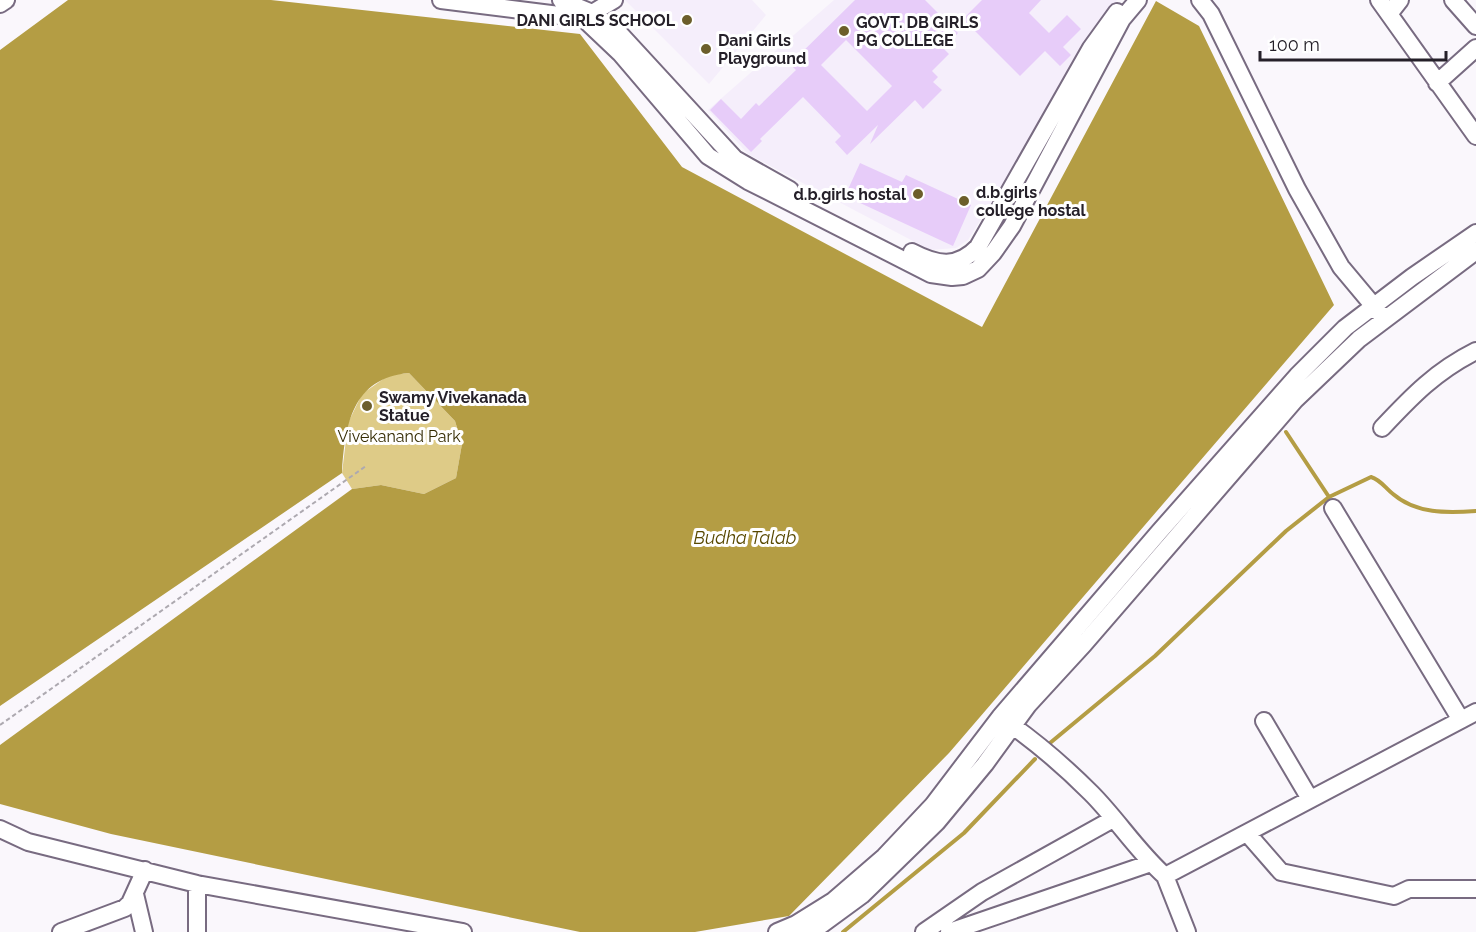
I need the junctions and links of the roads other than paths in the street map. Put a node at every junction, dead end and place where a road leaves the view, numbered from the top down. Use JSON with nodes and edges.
{"nodes":[{"id":1,"x":441,"y":0,"type":"edge"},
{"id":2,"x":561,"y":0,"type":"edge"},
{"id":3,"x":614,"y":0,"type":"edge"},
{"id":4,"x":1128,"y":0,"type":"edge"},
{"id":5,"x":1138,"y":0,"type":"edge"},
{"id":6,"x":1200,"y":0,"type":"edge"},
{"id":7,"x":1400,"y":0,"type":"edge"},
{"id":8,"x":1453,"y":0,"type":"edge"},
{"id":9,"x":1384,"y":7,"type":"edge"},
{"id":10,"x":587,"y":15,"type":"junction"},
{"id":11,"x":1476,"y":26,"type":"edge"},
{"id":12,"x":1476,"y":48,"type":"edge"},
{"id":13,"x":1437,"y":83,"type":"junction"},
{"id":14,"x":1476,"y":136,"type":"edge"},
{"id":15,"x":1476,"y":233,"type":"edge"},
{"id":16,"x":1476,"y":251,"type":"edge"},
{"id":17,"x":1379,"y":313,"type":"junction"},
{"id":18,"x":1476,"y":351,"type":"edge"},
{"id":19,"x":1382,"y":428,"type":"dead end"},
{"id":20,"x":1333,"y":508,"type":"dead end"},
{"id":21,"x":1476,"y":712,"type":"edge"},
{"id":22,"x":1461,"y":720,"type":"junction"},
{"id":23,"x":1006,"y":721,"type":"junction"},
{"id":24,"x":1264,"y":721,"type":"dead end"},
{"id":25,"x":1310,"y":799,"type":"junction"},
{"id":26,"x":1113,"y":819,"type":"junction"},
{"id":27,"x":0,"y":828,"type":"edge"},
{"id":28,"x":1247,"y":833,"type":"junction"},
{"id":29,"x":1151,"y":863,"type":"junction"},
{"id":30,"x":145,"y":870,"type":"junction"},
{"id":31,"x":1165,"y":876,"type":"junction"},
{"id":32,"x":197,"y":884,"type":"junction"},
{"id":33,"x":1476,"y":889,"type":"edge"},
{"id":34,"x":135,"y":894,"type":"junction"},
{"id":35,"x":61,"y":932,"type":"edge"},
{"id":36,"x":144,"y":932,"type":"edge"},
{"id":37,"x":197,"y":932,"type":"edge"},
{"id":38,"x":463,"y":932,"type":"edge"},
{"id":39,"x":777,"y":932,"type":"edge"},
{"id":40,"x":804,"y":932,"type":"edge"},
{"id":41,"x":924,"y":932,"type":"edge"},
{"id":42,"x":949,"y":932,"type":"edge"},
{"id":43,"x":1187,"y":932,"type":"edge"}],
"edges":[{"from":1,"to":10,"type":"street"},
{"from":2,"to":10,"type":"street"},
{"from":3,"to":10,"type":"street"},
{"from":4,"to":10,"type":"street"},
{"from":5,"to":10,"type":"street"},
{"from":6,"to":17,"type":"street"},
{"from":7,"to":9,"type":"street"},
{"from":8,"to":11,"type":"street"},
{"from":9,"to":13,"type":"street"},
{"from":12,"to":13,"type":"street"},
{"from":13,"to":14,"type":"street"},
{"from":15,"to":17,"type":"street"},
{"from":16,"to":17,"type":"street"},
{"from":17,"to":23,"type":"street"},
{"from":18,"to":19,"type":"street"},
{"from":20,"to":22,"type":"street"},
{"from":21,"to":22,"type":"street"},
{"from":22,"to":25,"type":"street"},
{"from":23,"to":26,"type":"street"},
{"from":23,"to":39,"type":"street"},
{"from":23,"to":40,"type":"street"},
{"from":24,"to":25,"type":"street"},
{"from":25,"to":28,"type":"street"},
{"from":26,"to":29,"type":"street"},
{"from":26,"to":41,"type":"street"},
{"from":27,"to":30,"type":"street"},
{"from":28,"to":31,"type":"street"},
{"from":28,"to":33,"type":"street"},
{"from":29,"to":31,"type":"street"},
{"from":29,"to":42,"type":"street"},
{"from":30,"to":32,"type":"street"},
{"from":30,"to":34,"type":"street"},
{"from":31,"to":43,"type":"street"},
{"from":32,"to":37,"type":"street"},
{"from":32,"to":38,"type":"street"},
{"from":34,"to":35,"type":"street"},
{"from":34,"to":36,"type":"street"}]}
